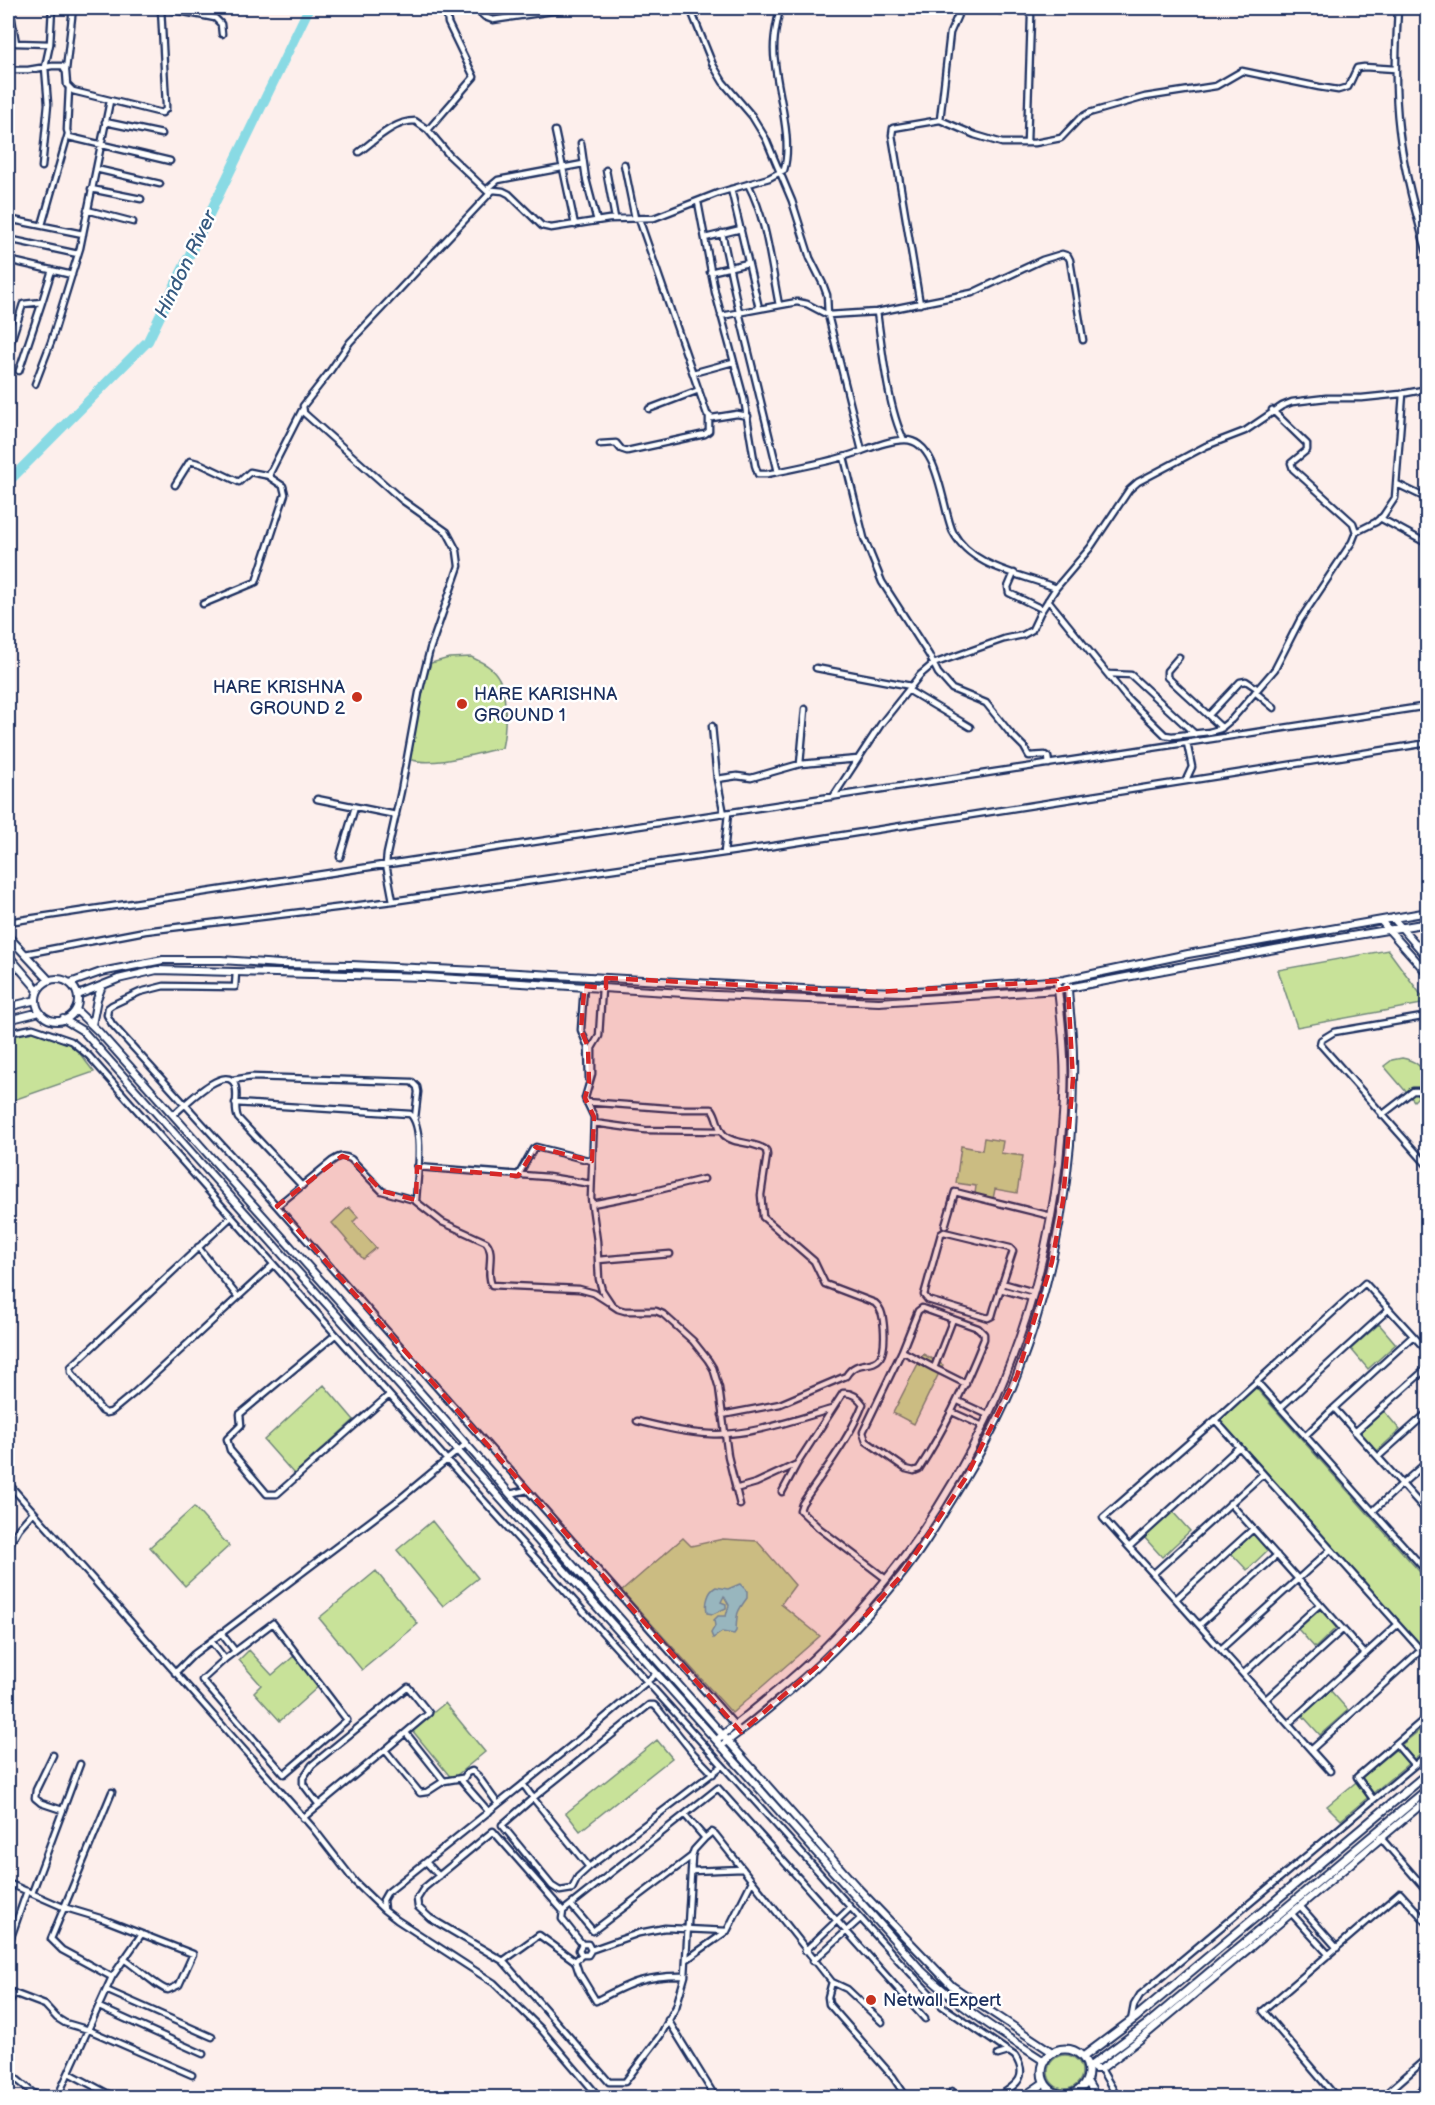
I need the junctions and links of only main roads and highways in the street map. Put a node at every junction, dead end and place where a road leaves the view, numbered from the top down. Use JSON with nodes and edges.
{"nodes":[{"id":1,"x":1428,"y":1773,"type":"edge"},
{"id":2,"x":1428,"y":1789,"type":"edge"},
{"id":3,"x":1083,"y":2057,"type":"junction"},
{"id":4,"x":1090,"y":2067,"type":"junction"},
{"id":5,"x":1044,"y":2083,"type":"junction"},
{"id":6,"x":1048,"y":2095,"type":"edge"},
{"id":7,"x":1077,"y":2096,"type":"edge"},
{"id":8,"x":1022,"y":2097,"type":"edge"}],
"edges":[{"from":1,"to":3,"type":"main road"},
{"from":2,"to":4,"type":"main road"},
{"from":3,"to":4,"type":"main road"},
{"from":3,"to":5,"type":"main road"},
{"from":4,"to":7,"type":"main road"},
{"from":5,"to":6,"type":"main road"},
{"from":5,"to":8,"type":"main road"},
{"from":6,"to":7,"type":"main road"}]}
